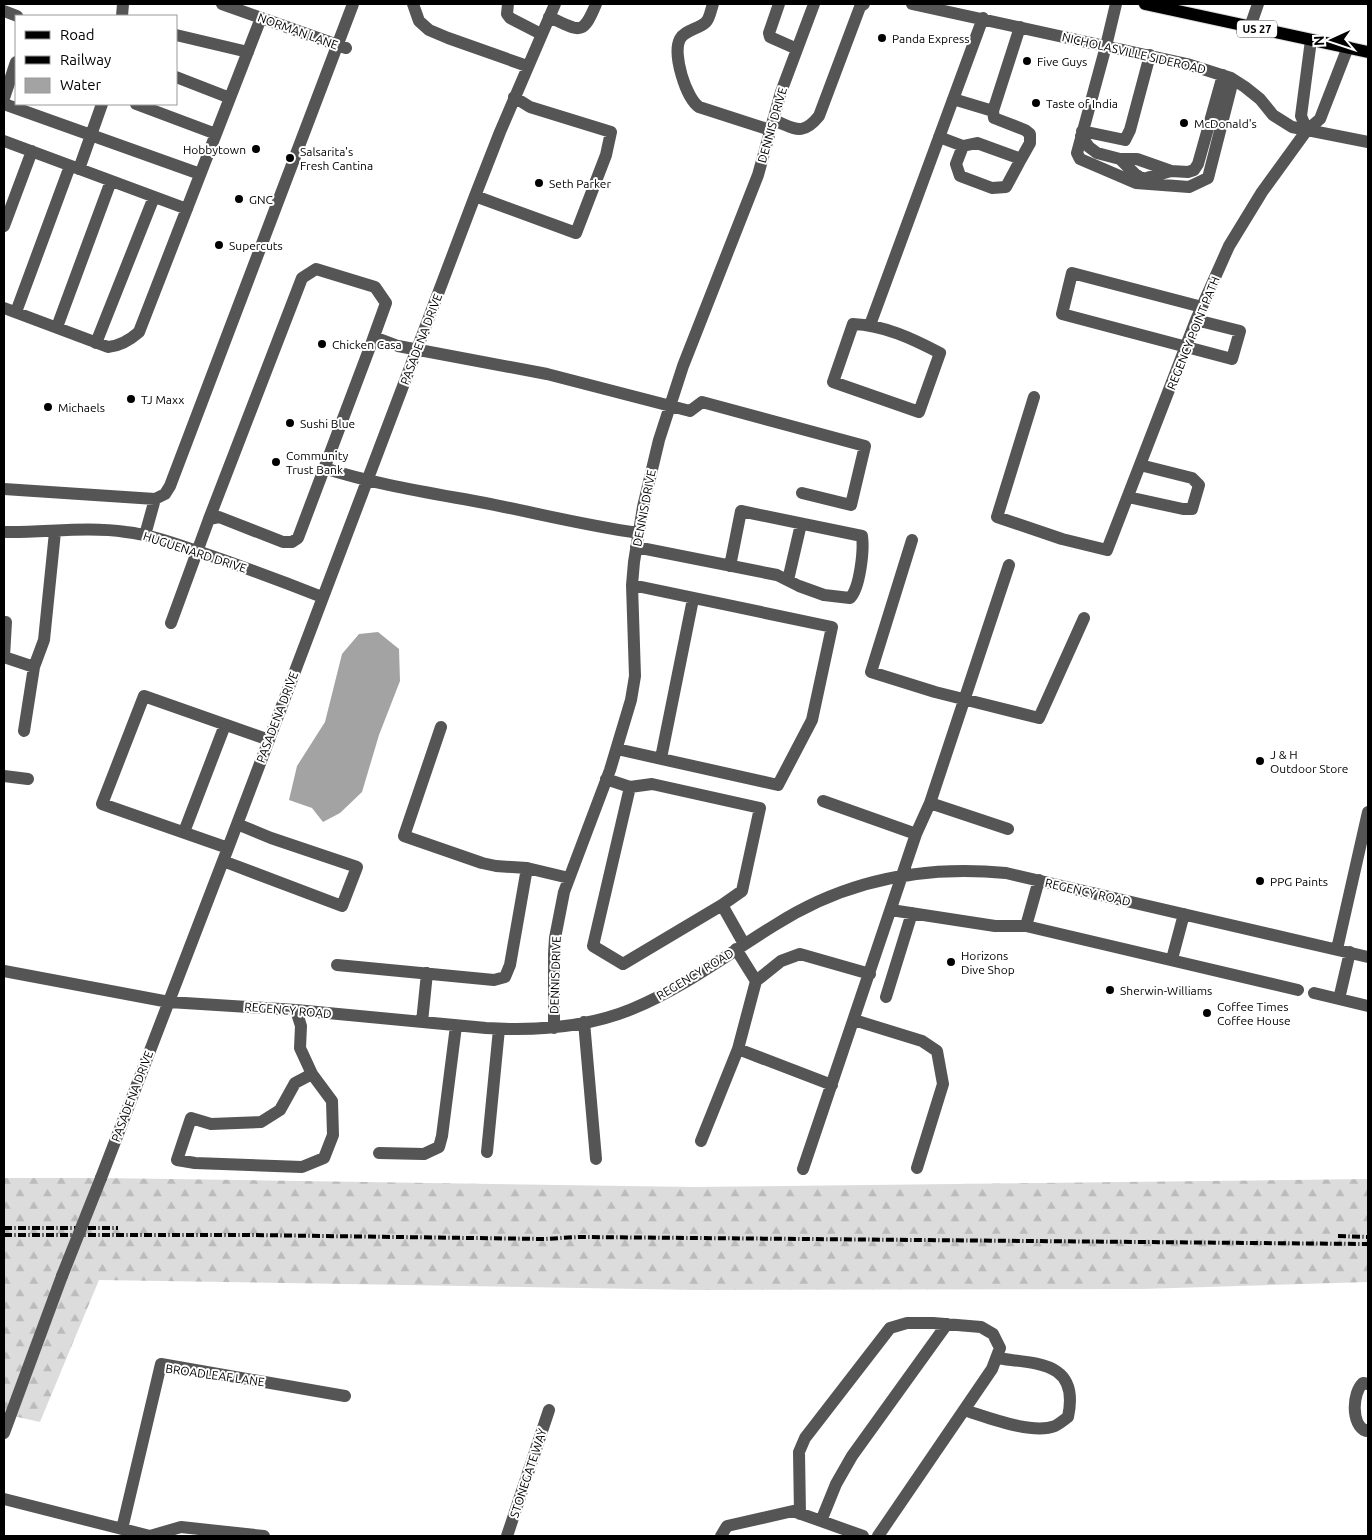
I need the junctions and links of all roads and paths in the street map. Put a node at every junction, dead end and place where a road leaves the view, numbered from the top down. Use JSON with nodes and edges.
{"nodes":[{"id":1,"x":222,"y":4,"type":"edge"},
{"id":2,"x":353,"y":4,"type":"edge"},
{"id":3,"x":414,"y":4,"type":"edge"},
{"id":4,"x":508,"y":4,"type":"edge"},
{"id":5,"x":554,"y":4,"type":"edge"},
{"id":6,"x":596,"y":4,"type":"edge"},
{"id":7,"x":713,"y":4,"type":"edge"},
{"id":8,"x":779,"y":4,"type":"edge"},
{"id":9,"x":814,"y":4,"type":"edge"},
{"id":10,"x":864,"y":4,"type":"edge"},
{"id":11,"x":912,"y":4,"type":"edge"},
{"id":12,"x":1116,"y":4,"type":"edge"},
{"id":13,"x":1145,"y":4,"type":"edge"},
{"id":14,"x":1258,"y":4,"type":"edge"},
{"id":15,"x":942,"y":6,"type":"edge"},
{"id":16,"x":1164,"y":6,"type":"edge"},
{"id":17,"x":250,"y":9,"type":"edge"},
{"id":18,"x":549,"y":17,"type":"junction"},
{"id":19,"x":261,"y":18,"type":"junction"},
{"id":20,"x":983,"y":18,"type":"junction"},
{"id":21,"x":1020,"y":26,"type":"junction"},
{"id":22,"x":1250,"y":27,"type":"junction"},
{"id":23,"x":541,"y":34,"type":"junction"},
{"id":24,"x":178,"y":35,"type":"edge"},
{"id":25,"x":1312,"y":40,"type":"junction"},
{"id":26,"x":1106,"y":46,"type":"junction"},
{"id":27,"x":342,"y":47,"type":"junction"},
{"id":28,"x":1348,"y":47,"type":"junction"},
{"id":29,"x":798,"y":48,"type":"junction"},
{"id":30,"x":248,"y":52,"type":"junction"},
{"id":31,"x":1368,"y":52,"type":"edge"},
{"id":32,"x":1150,"y":55,"type":"junction"},
{"id":33,"x":15,"y":65,"type":"edge"},
{"id":34,"x":527,"y":66,"type":"junction"},
{"id":35,"x":178,"y":78,"type":"edge"},
{"id":36,"x":1228,"y":78,"type":"junction"},
{"id":37,"x":514,"y":97,"type":"junction"},
{"id":38,"x":4,"y":98,"type":"edge"},
{"id":39,"x":230,"y":98,"type":"junction"},
{"id":40,"x":953,"y":99,"type":"junction"},
{"id":41,"x":4,"y":104,"type":"edge"},
{"id":42,"x":102,"y":105,"type":"edge"},
{"id":43,"x":139,"y":105,"type":"edge"},
{"id":44,"x":993,"y":111,"type":"junction"},
{"id":45,"x":771,"y":125,"type":"junction"},
{"id":46,"x":1307,"y":130,"type":"junction"},
{"id":47,"x":216,"y":134,"type":"junction"},
{"id":48,"x":1081,"y":134,"type":"junction"},
{"id":49,"x":91,"y":135,"type":"junction"},
{"id":50,"x":939,"y":137,"type":"junction"},
{"id":51,"x":4,"y":141,"type":"edge"},
{"id":52,"x":1368,"y":142,"type":"edge"},
{"id":53,"x":963,"y":146,"type":"junction"},
{"id":54,"x":32,"y":152,"type":"junction"},
{"id":55,"x":1120,"y":159,"type":"junction"},
{"id":56,"x":1021,"y":160,"type":"junction"},
{"id":57,"x":75,"y":167,"type":"junction"},
{"id":58,"x":1171,"y":171,"type":"junction"},
{"id":59,"x":200,"y":174,"type":"junction"},
{"id":60,"x":111,"y":181,"type":"junction"},
{"id":61,"x":475,"y":196,"type":"junction"},
{"id":62,"x":154,"y":197,"type":"junction"},
{"id":63,"x":187,"y":209,"type":"junction"},
{"id":64,"x":4,"y":226,"type":"edge"},
{"id":65,"x":1202,"y":307,"type":"junction"},
{"id":66,"x":4,"y":308,"type":"edge"},
{"id":67,"x":16,"y":312,"type":"junction"},
{"id":68,"x":1196,"y":320,"type":"junction"},
{"id":69,"x":870,"y":325,"type":"junction"},
{"id":70,"x":57,"y":328,"type":"junction"},
{"id":71,"x":373,"y":339,"type":"junction"},
{"id":72,"x":96,"y":343,"type":"junction"},
{"id":73,"x":1186,"y":346,"type":"junction"},
{"id":74,"x":417,"y":349,"type":"junction"},
{"id":75,"x":1034,"y":397,"type":"dead end"},
{"id":76,"x":669,"y":406,"type":"junction"},
{"id":77,"x":1140,"y":465,"type":"junction"},
{"id":78,"x":324,"y":468,"type":"junction"},
{"id":79,"x":368,"y":480,"type":"junction"},
{"id":80,"x":4,"y":489,"type":"edge"},
{"id":81,"x":802,"y":493,"type":"dead end"},
{"id":82,"x":1128,"y":496,"type":"junction"},
{"id":83,"x":156,"y":499,"type":"junction"},
{"id":84,"x":209,"y":519,"type":"junction"},
{"id":85,"x":801,"y":524,"type":"junction"},
{"id":86,"x":4,"y":532,"type":"edge"},
{"id":87,"x":55,"y":532,"type":"junction"},
{"id":88,"x":638,"y":533,"type":"junction"},
{"id":89,"x":145,"y":535,"type":"junction"},
{"id":90,"x":912,"y":540,"type":"dead end"},
{"id":91,"x":636,"y":547,"type":"junction"},
{"id":92,"x":197,"y":551,"type":"junction"},
{"id":93,"x":1009,"y":565,"type":"dead end"},
{"id":94,"x":730,"y":566,"type":"junction"},
{"id":95,"x":788,"y":580,"type":"junction"},
{"id":96,"x":632,"y":586,"type":"junction"},
{"id":97,"x":322,"y":597,"type":"junction"},
{"id":98,"x":693,"y":599,"type":"junction"},
{"id":99,"x":1084,"y":618,"type":"dead end"},
{"id":100,"x":4,"y":622,"type":"edge"},
{"id":101,"x":171,"y":623,"type":"dead end"},
{"id":102,"x":4,"y":657,"type":"edge"},
{"id":103,"x":34,"y":668,"type":"junction"},
{"id":104,"x":964,"y":700,"type":"junction"},
{"id":105,"x":225,"y":725,"type":"junction"},
{"id":106,"x":442,"y":727,"type":"dead end"},
{"id":107,"x":24,"y":731,"type":"dead end"},
{"id":108,"x":269,"y":740,"type":"junction"},
{"id":109,"x":617,"y":749,"type":"junction"},
{"id":110,"x":661,"y":758,"type":"junction"},
{"id":111,"x":4,"y":776,"type":"edge"},
{"id":112,"x":28,"y":778,"type":"dead end"},
{"id":113,"x":606,"y":779,"type":"junction"},
{"id":114,"x":630,"y":786,"type":"junction"},
{"id":115,"x":823,"y":801,"type":"dead end"},
{"id":116,"x":930,"y":803,"type":"junction"},
{"id":117,"x":1368,"y":812,"type":"edge"},
{"id":118,"x":237,"y":824,"type":"junction"},
{"id":119,"x":1008,"y":829,"type":"dead end"},
{"id":120,"x":184,"y":832,"type":"junction"},
{"id":121,"x":916,"y":834,"type":"junction"},
{"id":122,"x":228,"y":848,"type":"junction"},
{"id":123,"x":223,"y":860,"type":"junction"},
{"id":124,"x":528,"y":868,"type":"junction"},
{"id":125,"x":904,"y":874,"type":"junction"},
{"id":126,"x":569,"y":878,"type":"junction"},
{"id":127,"x":1038,"y":880,"type":"junction"},
{"id":128,"x":722,"y":905,"type":"junction"},
{"id":129,"x":891,"y":910,"type":"junction"},
{"id":130,"x":912,"y":913,"type":"junction"},
{"id":131,"x":1184,"y":914,"type":"junction"},
{"id":132,"x":1026,"y":926,"type":"junction"},
{"id":133,"x":741,"y":947,"type":"junction"},
{"id":134,"x":1337,"y":949,"type":"junction"},
{"id":135,"x":1350,"y":952,"type":"junction"},
{"id":136,"x":1368,"y":957,"type":"edge"},
{"id":137,"x":1172,"y":959,"type":"junction"},
{"id":138,"x":337,"y":965,"type":"dead end"},
{"id":139,"x":4,"y":971,"type":"edge"},
{"id":140,"x":427,"y":973,"type":"junction"},
{"id":141,"x":870,"y":974,"type":"junction"},
{"id":142,"x":756,"y":981,"type":"junction"},
{"id":143,"x":1298,"y":990,"type":"dead end"},
{"id":144,"x":1314,"y":993,"type":"dead end"},
{"id":145,"x":886,"y":997,"type":"dead end"},
{"id":146,"x":1339,"y":999,"type":"junction"},
{"id":147,"x":169,"y":1002,"type":"junction"},
{"id":148,"x":1368,"y":1006,"type":"edge"},
{"id":149,"x":296,"y":1010,"type":"junction"},
{"id":150,"x":854,"y":1020,"type":"junction"},
{"id":151,"x":422,"y":1022,"type":"junction"},
{"id":152,"x":584,"y":1022,"type":"junction"},
{"id":153,"x":456,"y":1026,"type":"junction"},
{"id":154,"x":554,"y":1028,"type":"junction"},
{"id":155,"x":499,"y":1029,"type":"junction"},
{"id":156,"x":738,"y":1049,"type":"junction"},
{"id":157,"x":312,"y":1074,"type":"junction"},
{"id":158,"x":832,"y":1085,"type":"junction"},
{"id":159,"x":701,"y":1141,"type":"dead end"},
{"id":160,"x":487,"y":1152,"type":"dead end"},
{"id":161,"x":379,"y":1154,"type":"dead end"},
{"id":162,"x":596,"y":1159,"type":"dead end"},
{"id":163,"x":917,"y":1168,"type":"dead end"},
{"id":164,"x":803,"y":1169,"type":"dead end"},
{"id":165,"x":947,"y":1324,"type":"junction"},
{"id":166,"x":996,"y":1358,"type":"junction"},
{"id":167,"x":1368,"y":1384,"type":"edge"},
{"id":168,"x":345,"y":1396,"type":"dead end"},
{"id":169,"x":549,"y":1410,"type":"dead end"},
{"id":170,"x":964,"y":1410,"type":"junction"},
{"id":171,"x":1368,"y":1430,"type":"edge"},
{"id":172,"x":4,"y":1433,"type":"edge"},
{"id":173,"x":4,"y":1499,"type":"edge"},
{"id":174,"x":800,"y":1514,"type":"junction"},
{"id":175,"x":821,"y":1521,"type":"junction"},
{"id":176,"x":122,"y":1529,"type":"junction"},
{"id":177,"x":150,"y":1536,"type":"edge"},
{"id":178,"x":264,"y":1536,"type":"edge"},
{"id":179,"x":507,"y":1536,"type":"edge"},
{"id":180,"x":721,"y":1536,"type":"edge"},
{"id":181,"x":863,"y":1536,"type":"edge"},
{"id":182,"x":878,"y":1536,"type":"edge"}],
"edges":[{"from":1,"to":17,"type":"street","name":"NORMAN LANE"},
{"from":2,"to":27,"type":"street"},
{"from":3,"to":34,"type":"street"},
{"from":4,"to":23,"type":"street"},
{"from":5,"to":18,"type":"street","name":"PASADENA DRIVE"},
{"from":6,"to":18,"type":"street"},
{"from":7,"to":45,"type":"street"},
{"from":8,"to":29,"type":"street"},
{"from":9,"to":29,"type":"street","name":"DENNIS DRIVE"},
{"from":10,"to":45,"type":"street"},
{"from":11,"to":15,"type":"street","name":"NICHOLASVILLE SIDEROAD"},
{"from":12,"to":26,"type":"street"},
{"from":13,"to":16,"type":"main road","number":"US 27"},
{"from":14,"to":22,"type":"street"},
{"from":15,"to":20,"type":"street","name":"NICHOLASVILLE SIDEROAD"},
{"from":16,"to":22,"type":"main road","number":"US 27"},
{"from":17,"to":19,"type":"street","name":"NORMAN LANE"},
{"from":18,"to":23,"type":"street","name":"PASADENA DRIVE"},
{"from":19,"to":27,"type":"street","name":"NORMAN LANE"},
{"from":19,"to":30,"type":"street"},
{"from":20,"to":21,"type":"street","name":"NICHOLASVILLE SIDEROAD"},
{"from":20,"to":40,"type":"street"},
{"from":21,"to":26,"type":"street","name":"NICHOLASVILLE SIDEROAD"},
{"from":21,"to":44,"type":"street"},
{"from":22,"to":25,"type":"main road","number":"US 27"},
{"from":23,"to":34,"type":"street","name":"PASADENA DRIVE"},
{"from":24,"to":30,"type":"street"},
{"from":25,"to":28,"type":"main road","number":"US 27"},
{"from":25,"to":46,"type":"street"},
{"from":26,"to":32,"type":"street","name":"NICHOLASVILLE SIDEROAD"},
{"from":26,"to":48,"type":"street"},
{"from":27,"to":83,"type":"street"},
{"from":28,"to":31,"type":"main road","number":"US 27"},
{"from":28,"to":46,"type":"street","name":"REGENCY POINT PATH"},
{"from":29,"to":45,"type":"street","name":"DENNIS DRIVE"},
{"from":30,"to":39,"type":"street"},
{"from":32,"to":36,"type":"street","name":"NICHOLASVILLE SIDEROAD"},
{"from":32,"to":48,"type":"street"},
{"from":33,"to":38,"type":"street"},
{"from":34,"to":37,"type":"street","name":"PASADENA DRIVE"},
{"from":35,"to":39,"type":"street"},
{"from":36,"to":46,"type":"street","name":"NICHOLASVILLE SIDEROAD"},
{"from":36,"to":48,"type":"street"},
{"from":36,"to":58,"type":"street"},
{"from":37,"to":61,"type":"street","name":"PASADENA DRIVE"},
{"from":37,"to":61,"type":"street"},
{"from":39,"to":47,"type":"street"},
{"from":40,"to":44,"type":"street"},
{"from":40,"to":50,"type":"street"},
{"from":41,"to":49,"type":"street"},
{"from":42,"to":49,"type":"street"},
{"from":43,"to":47,"type":"street"},
{"from":44,"to":56,"type":"street"},
{"from":45,"to":76,"type":"street","name":"DENNIS DRIVE"},
{"from":46,"to":52,"type":"street","name":"NICHOLASVILLE SIDEROAD"},
{"from":46,"to":65,"type":"street","name":"REGENCY POINT PATH"},
{"from":47,"to":59,"type":"street"},
{"from":48,"to":55,"type":"street"},
{"from":49,"to":57,"type":"street"},
{"from":49,"to":59,"type":"street"},
{"from":50,"to":53,"type":"street"},
{"from":50,"to":69,"type":"street"},
{"from":51,"to":54,"type":"street"},
{"from":53,"to":56,"type":"street"},
{"from":53,"to":56,"type":"street"},
{"from":54,"to":57,"type":"street"},
{"from":54,"to":64,"type":"street"},
{"from":55,"to":58,"type":"street"},
{"from":55,"to":58,"type":"street"},
{"from":57,"to":60,"type":"street"},
{"from":57,"to":67,"type":"street"},
{"from":59,"to":63,"type":"street"},
{"from":60,"to":62,"type":"street"},
{"from":60,"to":70,"type":"street"},
{"from":61,"to":74,"type":"street","name":"PASADENA DRIVE"},
{"from":62,"to":63,"type":"street"},
{"from":62,"to":72,"type":"street"},
{"from":63,"to":72,"type":"street"},
{"from":65,"to":68,"type":"street","name":"REGENCY POINT PATH"},
{"from":65,"to":73,"type":"street"},
{"from":66,"to":67,"type":"street"},
{"from":67,"to":70,"type":"street"},
{"from":68,"to":73,"type":"street","name":"REGENCY POINT PATH"},
{"from":68,"to":73,"type":"street"},
{"from":69,"to":69,"type":"street"},
{"from":70,"to":72,"type":"street"},
{"from":71,"to":74,"type":"street"},
{"from":71,"to":78,"type":"street"},
{"from":71,"to":84,"type":"street"},
{"from":73,"to":77,"type":"street","name":"REGENCY POINT PATH"},
{"from":74,"to":76,"type":"street"},
{"from":74,"to":79,"type":"street","name":"PASADENA DRIVE"},
{"from":75,"to":82,"type":"street","name":"REGENCY POINT PATH"},
{"from":76,"to":81,"type":"street"},
{"from":76,"to":88,"type":"street","name":"DENNIS DRIVE"},
{"from":77,"to":82,"type":"street","name":"REGENCY POINT PATH"},
{"from":77,"to":82,"type":"street"},
{"from":78,"to":79,"type":"street"},
{"from":78,"to":84,"type":"street"},
{"from":79,"to":88,"type":"street"},
{"from":79,"to":97,"type":"street","name":"PASADENA DRIVE"},
{"from":80,"to":83,"type":"street"},
{"from":83,"to":89,"type":"street"},
{"from":84,"to":92,"type":"street"},
{"from":85,"to":94,"type":"street"},
{"from":85,"to":95,"type":"street"},
{"from":85,"to":95,"type":"street"},
{"from":86,"to":87,"type":"street","name":"HUGUENARD DRIVE"},
{"from":87,"to":89,"type":"street","name":"HUGUENARD DRIVE"},
{"from":87,"to":103,"type":"street"},
{"from":88,"to":91,"type":"street","name":"DENNIS DRIVE"},
{"from":89,"to":92,"type":"street","name":"HUGUENARD DRIVE"},
{"from":90,"to":104,"type":"street"},
{"from":91,"to":94,"type":"street"},
{"from":91,"to":96,"type":"street","name":"DENNIS DRIVE"},
{"from":92,"to":97,"type":"street","name":"HUGUENARD DRIVE"},
{"from":92,"to":101,"type":"street"},
{"from":93,"to":104,"type":"street"},
{"from":94,"to":95,"type":"street"},
{"from":96,"to":98,"type":"street"},
{"from":96,"to":109,"type":"street","name":"DENNIS DRIVE"},
{"from":97,"to":108,"type":"street","name":"PASADENA DRIVE"},
{"from":98,"to":110,"type":"street"},
{"from":98,"to":110,"type":"street"},
{"from":99,"to":104,"type":"street"},
{"from":100,"to":102,"type":"street"},
{"from":102,"to":103,"type":"street"},
{"from":103,"to":107,"type":"street"},
{"from":104,"to":116,"type":"street"},
{"from":105,"to":108,"type":"street"},
{"from":105,"to":120,"type":"street"},
{"from":105,"to":120,"type":"street"},
{"from":106,"to":124,"type":"street"},
{"from":108,"to":118,"type":"street","name":"PASADENA DRIVE"},
{"from":109,"to":110,"type":"street"},
{"from":109,"to":113,"type":"street","name":"DENNIS DRIVE"},
{"from":111,"to":112,"type":"street"},
{"from":113,"to":114,"type":"street"},
{"from":113,"to":126,"type":"street","name":"DENNIS DRIVE"},
{"from":114,"to":128,"type":"street"},
{"from":114,"to":128,"type":"street"},
{"from":115,"to":121,"type":"street"},
{"from":116,"to":119,"type":"street"},
{"from":116,"to":121,"type":"street"},
{"from":117,"to":134,"type":"street"},
{"from":118,"to":122,"type":"street","name":"PASADENA DRIVE"},
{"from":118,"to":123,"type":"street"},
{"from":120,"to":122,"type":"street"},
{"from":121,"to":125,"type":"street"},
{"from":122,"to":123,"type":"street","name":"PASADENA DRIVE"},
{"from":123,"to":147,"type":"street","name":"PASADENA DRIVE"},
{"from":124,"to":126,"type":"street"},
{"from":124,"to":140,"type":"street"},
{"from":125,"to":127,"type":"street","name":"REGENCY ROAD"},
{"from":125,"to":129,"type":"street"},
{"from":125,"to":133,"type":"street","name":"REGENCY ROAD"},
{"from":126,"to":154,"type":"street","name":"DENNIS DRIVE"},
{"from":127,"to":131,"type":"street","name":"REGENCY ROAD"},
{"from":127,"to":132,"type":"street"},
{"from":128,"to":133,"type":"street"},
{"from":129,"to":130,"type":"street"},
{"from":129,"to":141,"type":"street"},
{"from":130,"to":132,"type":"street"},
{"from":130,"to":145,"type":"street"},
{"from":131,"to":134,"type":"street","name":"REGENCY ROAD"},
{"from":131,"to":137,"type":"street"},
{"from":132,"to":137,"type":"street"},
{"from":133,"to":142,"type":"street"},
{"from":133,"to":152,"type":"street","name":"REGENCY ROAD"},
{"from":134,"to":135,"type":"street","name":"REGENCY ROAD"},
{"from":135,"to":136,"type":"street","name":"REGENCY ROAD"},
{"from":135,"to":146,"type":"street"},
{"from":137,"to":143,"type":"street"},
{"from":138,"to":140,"type":"street"},
{"from":139,"to":147,"type":"street","name":"REGENCY ROAD"},
{"from":140,"to":151,"type":"street"},
{"from":141,"to":142,"type":"street"},
{"from":141,"to":150,"type":"street"},
{"from":142,"to":156,"type":"street"},
{"from":144,"to":146,"type":"street"},
{"from":146,"to":148,"type":"street"},
{"from":147,"to":149,"type":"street","name":"REGENCY ROAD"},
{"from":147,"to":172,"type":"street","name":"PASADENA DRIVE","bridge":true},
{"from":149,"to":151,"type":"street","name":"REGENCY ROAD"},
{"from":149,"to":157,"type":"street"},
{"from":150,"to":158,"type":"street"},
{"from":150,"to":163,"type":"street"},
{"from":151,"to":153,"type":"street","name":"REGENCY ROAD"},
{"from":152,"to":154,"type":"street","name":"REGENCY ROAD"},
{"from":152,"to":162,"type":"street"},
{"from":153,"to":155,"type":"street","name":"REGENCY ROAD"},
{"from":153,"to":161,"type":"street"},
{"from":154,"to":155,"type":"street","name":"REGENCY ROAD"},
{"from":155,"to":160,"type":"street"},
{"from":156,"to":158,"type":"street"},
{"from":156,"to":159,"type":"street"},
{"from":157,"to":157,"type":"street"},
{"from":158,"to":164,"type":"street"},
{"from":165,"to":166,"type":"street"},
{"from":165,"to":174,"type":"street"},
{"from":165,"to":175,"type":"street"},
{"from":166,"to":170,"type":"street"},
{"from":166,"to":170,"type":"street"},
{"from":167,"to":171,"type":"street"},
{"from":168,"to":176,"type":"street","name":"BROADLEAF LANE"},
{"from":169,"to":179,"type":"street","name":"STONEGATE WAY"},
{"from":170,"to":182,"type":"street"},
{"from":173,"to":176,"type":"street"},
{"from":174,"to":175,"type":"street"},
{"from":174,"to":180,"type":"street"},
{"from":175,"to":181,"type":"street"},
{"from":176,"to":177,"type":"street"},
{"from":177,"to":178,"type":"street"}]}
